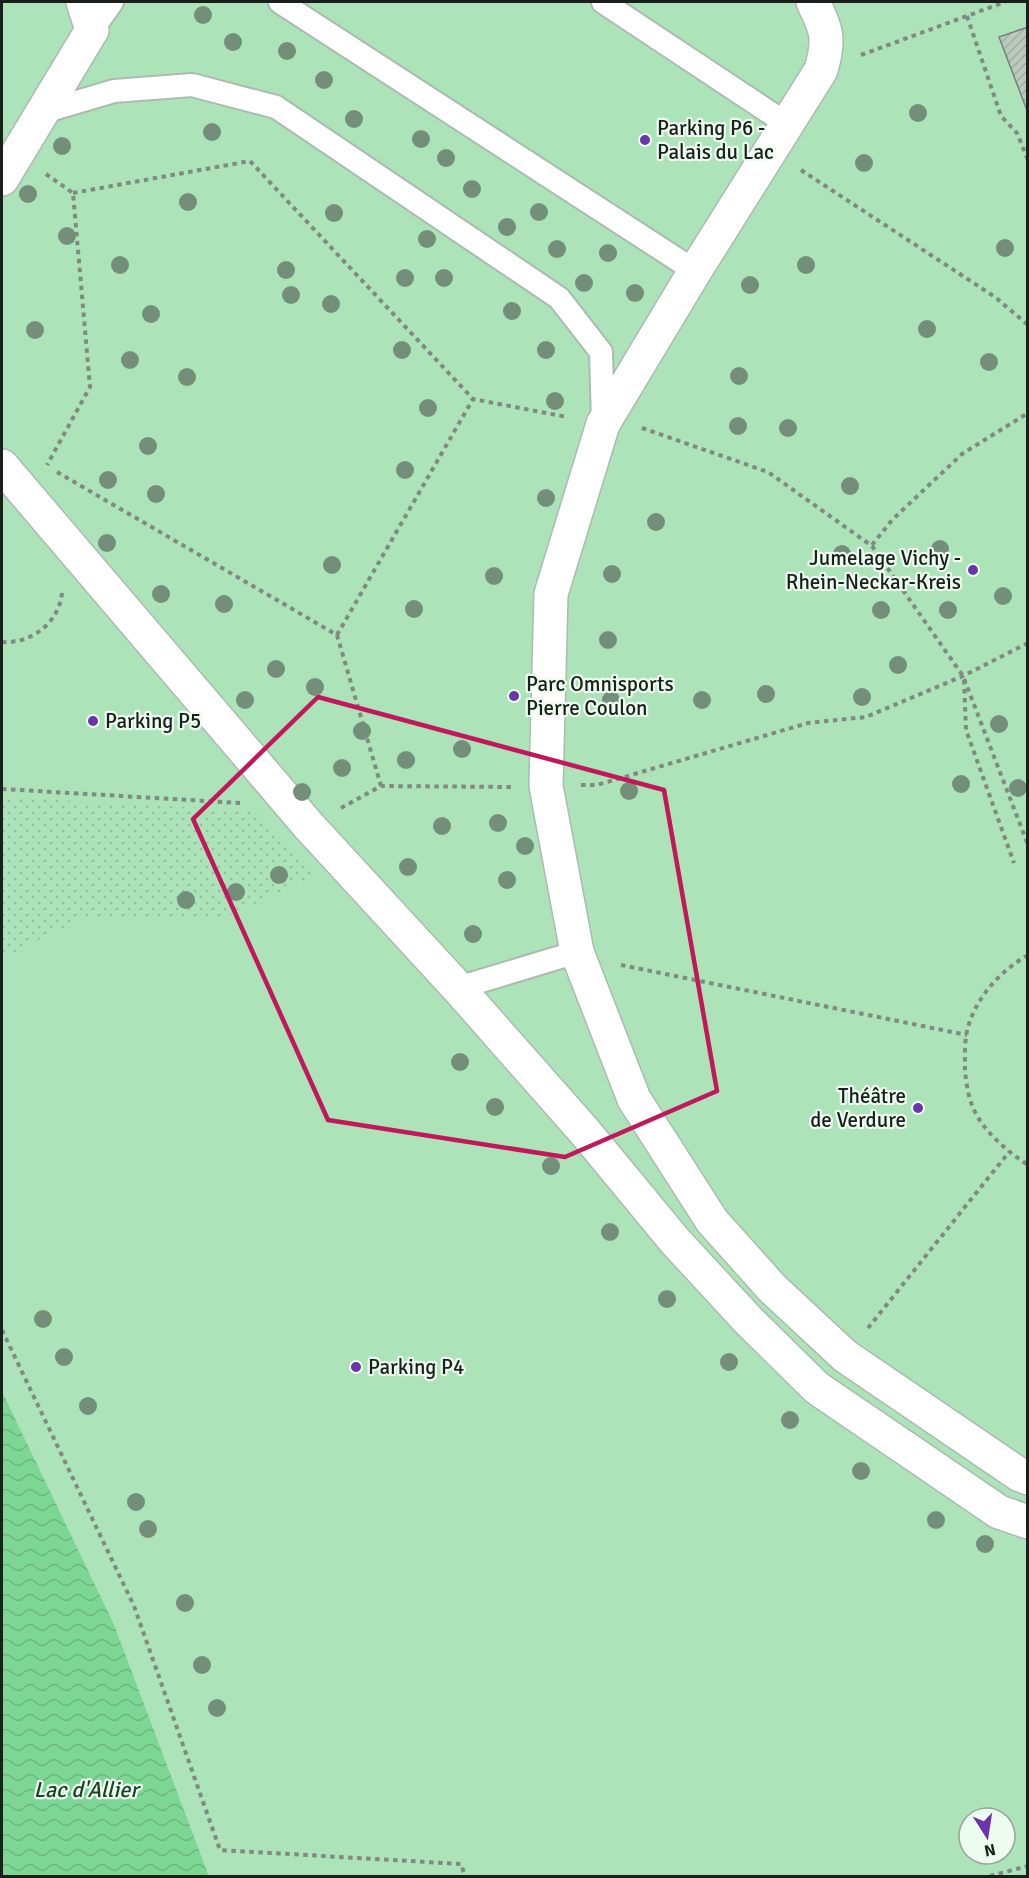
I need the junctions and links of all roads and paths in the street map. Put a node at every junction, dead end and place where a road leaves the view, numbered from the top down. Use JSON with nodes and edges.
{"nodes":[{"id":1,"x":112,"y":2,"type":"edge"},
{"id":2,"x":280,"y":2,"type":"edge"},
{"id":3,"x":603,"y":2,"type":"edge"},
{"id":4,"x":813,"y":2,"type":"edge"},
{"id":5,"x":1005,"y":2,"type":"edge"},
{"id":6,"x":88,"y":16,"type":"edge"},
{"id":7,"x":967,"y":16,"type":"junction"},
{"id":8,"x":821,"y":70,"type":"junction"},
{"id":9,"x":43,"y":112,"type":"junction"},
{"id":10,"x":779,"y":137,"type":"junction"},
{"id":11,"x":1028,"y":160,"type":"edge"},
{"id":12,"x":9,"y":166,"type":"edge"},
{"id":13,"x":73,"y":193,"type":"junction"},
{"id":14,"x":695,"y":271,"type":"junction"},
{"id":15,"x":1028,"y":324,"type":"edge"},
{"id":16,"x":474,"y":399,"type":"junction"},
{"id":17,"x":1028,"y":413,"type":"edge"},
{"id":18,"x":603,"y":424,"type":"junction"},
{"id":19,"x":2,"y":466,"type":"edge"},
{"id":20,"x":46,"y":466,"type":"junction"},
{"id":21,"x":28,"y":497,"type":"junction"},
{"id":22,"x":872,"y":546,"type":"junction"},
{"id":23,"x":62,"y":588,"type":"dead end"},
{"id":24,"x":337,"y":634,"type":"junction"},
{"id":25,"x":2,"y":642,"type":"edge"},
{"id":26,"x":963,"y":676,"type":"junction"},
{"id":27,"x":381,"y":786,"type":"dead end"},
{"id":28,"x":1028,"y":845,"type":"edge"},
{"id":29,"x":1014,"y":863,"type":"dead end"},
{"id":30,"x":578,"y":952,"type":"junction"},
{"id":31,"x":1028,"y":955,"type":"edge"},
{"id":32,"x":458,"y":988,"type":"junction"},
{"id":33,"x":967,"y":1035,"type":"junction"},
{"id":34,"x":1010,"y":1152,"type":"junction"},
{"id":35,"x":1028,"y":1165,"type":"edge"},
{"id":36,"x":2,"y":1330,"type":"edge"},
{"id":37,"x":865,"y":1333,"type":"dead end"},
{"id":38,"x":1028,"y":1478,"type":"edge"},
{"id":39,"x":1028,"y":1522,"type":"edge"},
{"id":40,"x":1028,"y":1866,"type":"edge"},
{"id":41,"x":465,"y":1876,"type":"edge"},
{"id":42,"x":990,"y":1876,"type":"edge"}],
"edges":[{"from":1,"to":6,"type":"lane"},
{"from":2,"to":14,"type":"lane"},
{"from":3,"to":10,"type":"lane"},
{"from":4,"to":8,"type":"street"},
{"from":5,"to":7,"type":"path"},
{"from":6,"to":9,"type":"street"},
{"from":7,"to":8,"type":"path"},
{"from":7,"to":11,"type":"path"},
{"from":8,"to":10,"type":"street"},
{"from":9,"to":12,"type":"street"},
{"from":9,"to":18,"type":"lane"},
{"from":10,"to":14,"type":"street"},
{"from":10,"to":15,"type":"path"},
{"from":12,"to":13,"type":"path"},
{"from":13,"to":16,"type":"path"},
{"from":13,"to":20,"type":"path"},
{"from":14,"to":18,"type":"street"},
{"from":16,"to":18,"type":"path"},
{"from":16,"to":24,"type":"path"},
{"from":17,"to":22,"type":"path"},
{"from":18,"to":22,"type":"path"},
{"from":18,"to":30,"type":"street"},
{"from":19,"to":21,"type":"street"},
{"from":20,"to":21,"type":"path"},
{"from":20,"to":24,"type":"path"},
{"from":21,"to":32,"type":"street"},
{"from":22,"to":26,"type":"path"},
{"from":23,"to":25,"type":"path"},
{"from":24,"to":27,"type":"path"},
{"from":26,"to":28,"type":"path"},
{"from":26,"to":29,"type":"path"},
{"from":30,"to":32,"type":"lane"},
{"from":30,"to":33,"type":"path"},
{"from":30,"to":38,"type":"street"},
{"from":31,"to":33,"type":"path"},
{"from":32,"to":39,"type":"street"},
{"from":33,"to":34,"type":"path"},
{"from":34,"to":35,"type":"path"},
{"from":34,"to":37,"type":"path"},
{"from":36,"to":41,"type":"path"},
{"from":40,"to":42,"type":"path"}]}
